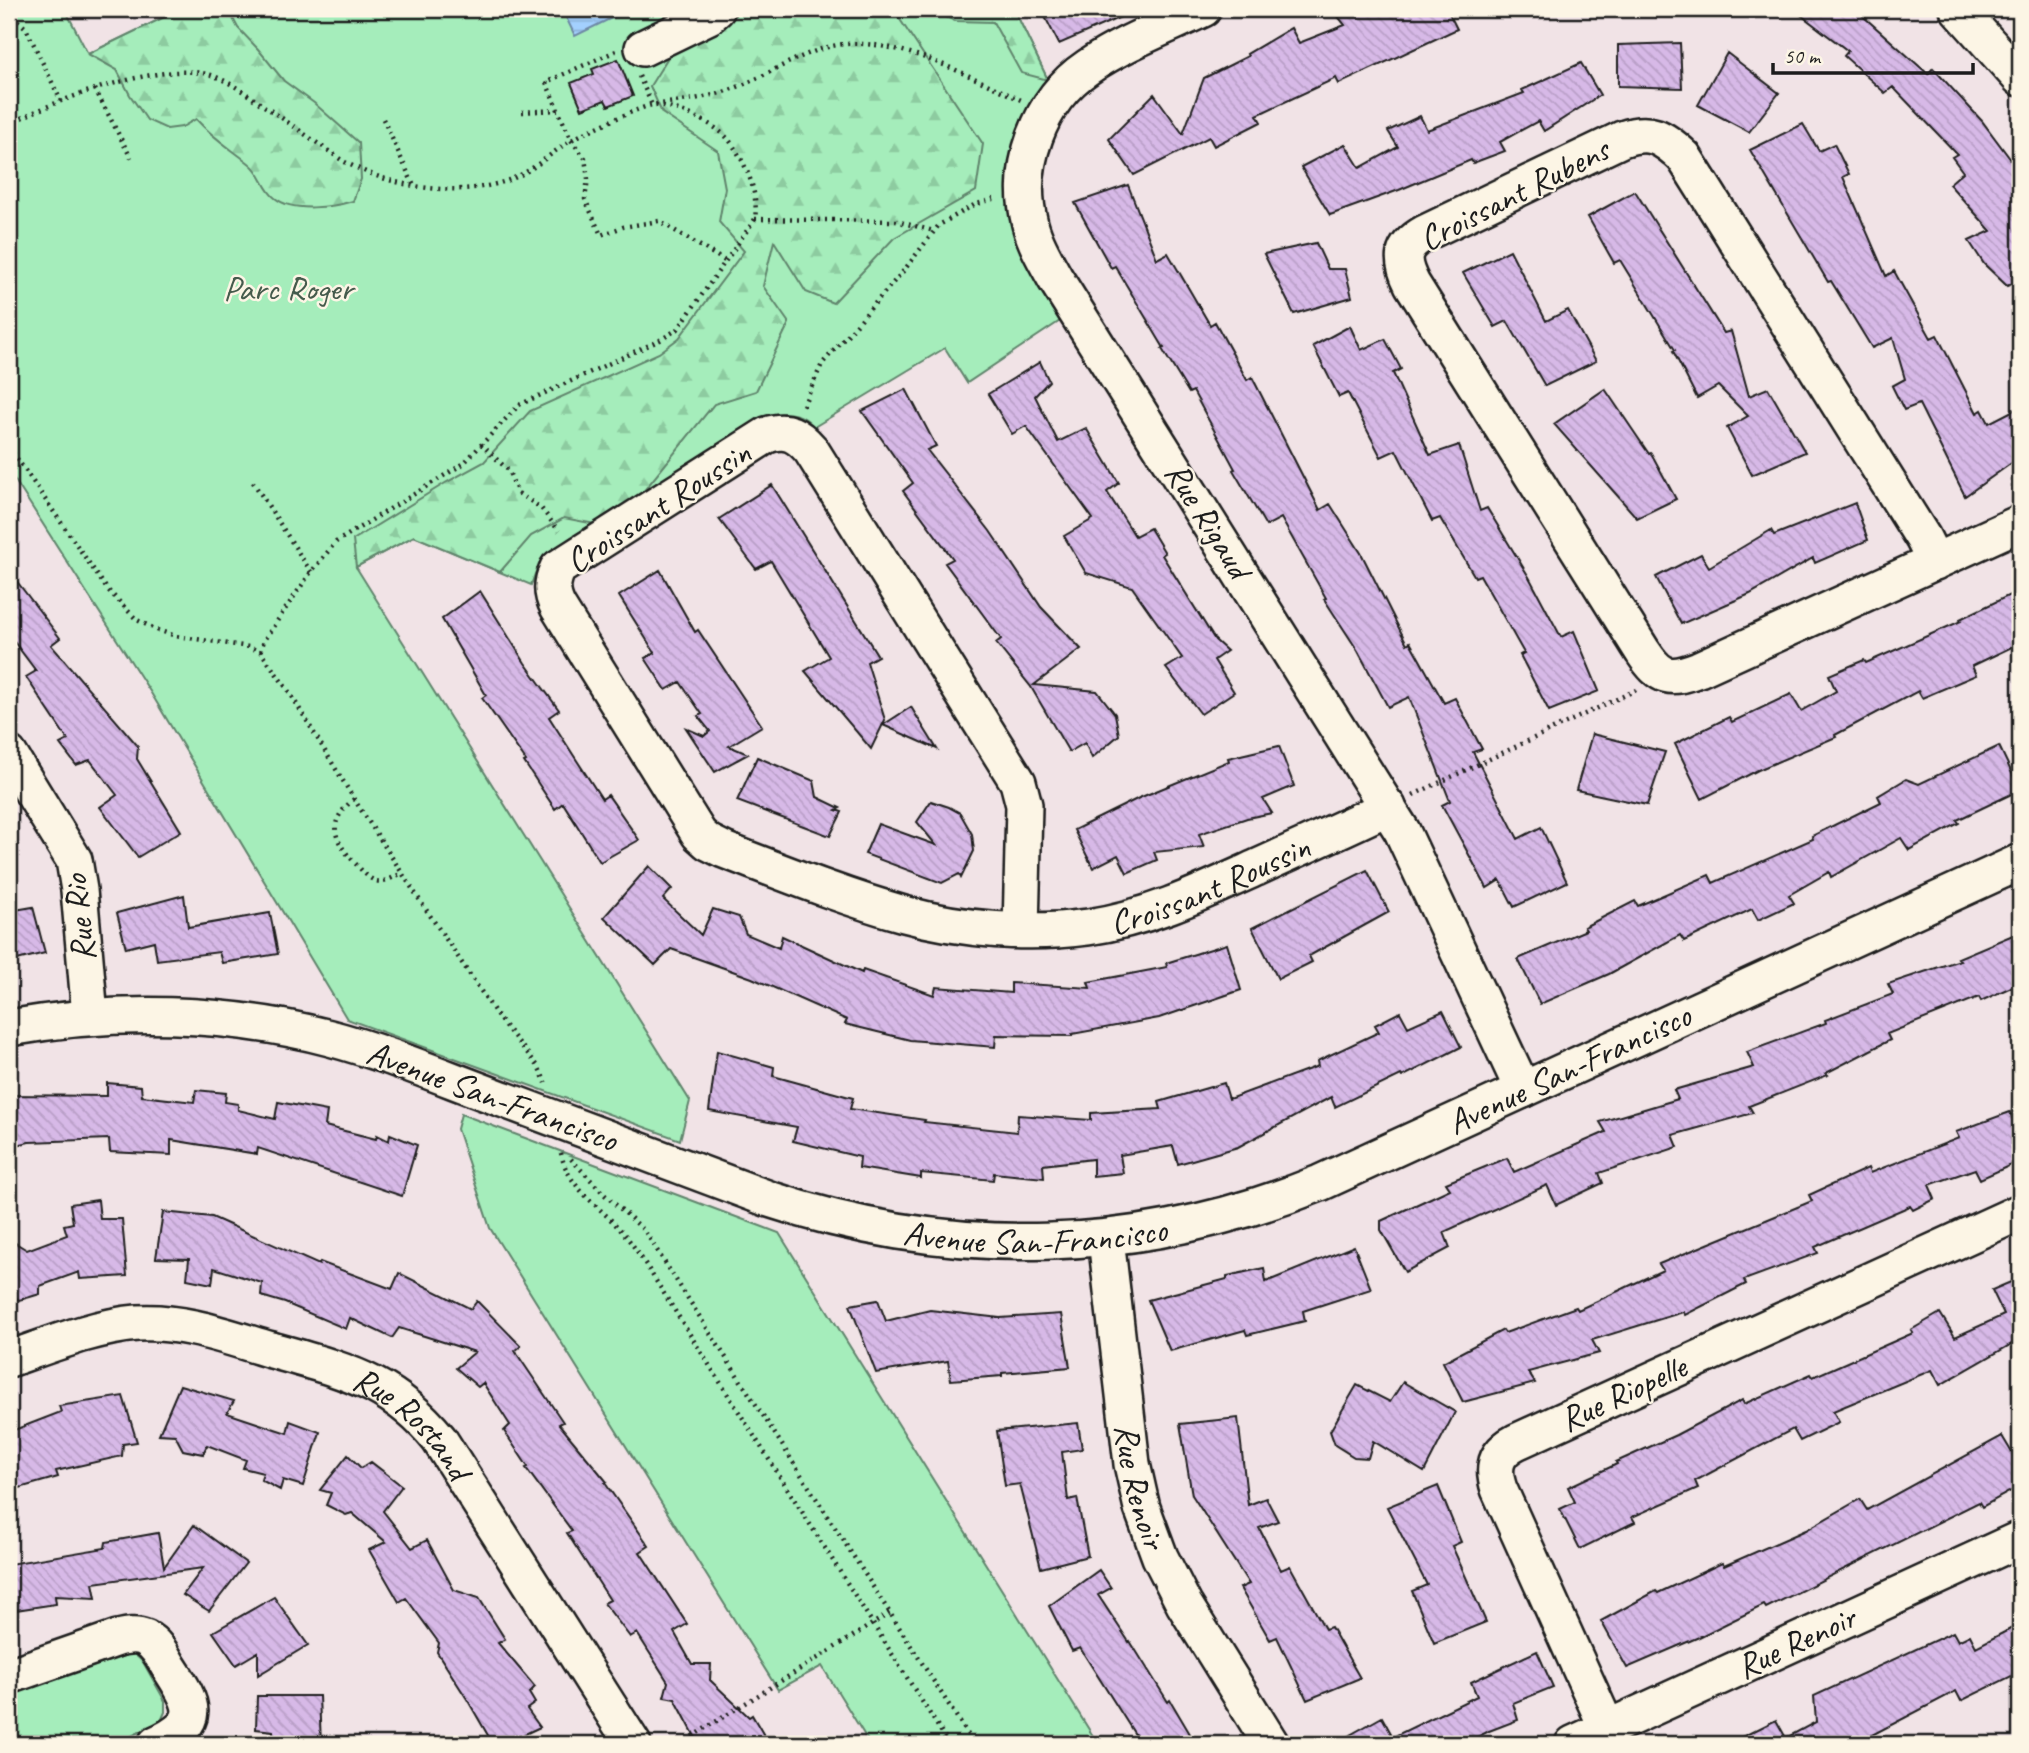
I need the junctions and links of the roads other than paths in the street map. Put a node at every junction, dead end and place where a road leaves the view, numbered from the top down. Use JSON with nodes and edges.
{"nodes":[{"id":1,"x":717,"y":9,"type":"edge"},
{"id":2,"x":1958,"y":9,"type":"edge"},
{"id":3,"x":1187,"y":12,"type":"edge"},
{"id":4,"x":636,"y":56,"type":"road end"},
{"id":5,"x":2020,"y":78,"type":"edge"},
{"id":6,"x":2020,"y":523,"type":"edge"},
{"id":7,"x":1935,"y":562,"type":"junction"},
{"id":8,"x":9,"y":754,"type":"edge"},
{"id":9,"x":1396,"y":803,"type":"junction"},
{"id":10,"x":2020,"y":862,"type":"edge"},
{"id":11,"x":1021,"y":930,"type":"junction"},
{"id":12,"x":90,"y":1016,"type":"junction"},
{"id":13,"x":9,"y":1028,"type":"edge"},
{"id":14,"x":1524,"y":1090,"type":"junction"},
{"id":15,"x":2020,"y":1212,"type":"edge"},
{"id":16,"x":1106,"y":1239,"type":"junction"},
{"id":17,"x":9,"y":1359,"type":"edge"},
{"id":18,"x":2020,"y":1539,"type":"edge"},
{"id":19,"x":9,"y":1676,"type":"edge"},
{"id":20,"x":1607,"y":1728,"type":"junction"},
{"id":21,"x":156,"y":1744,"type":"edge"},
{"id":22,"x":633,"y":1744,"type":"edge"},
{"id":23,"x":1271,"y":1744,"type":"edge"},
{"id":24,"x":1573,"y":1744,"type":"edge"}],
"edges":[{"from":1,"to":4,"type":"street"},
{"from":2,"to":5,"type":"street"},
{"from":3,"to":9,"type":"street","name":"Rue Rigaud"},
{"from":6,"to":7,"type":"street","name":"Croissant Rubens"},
{"from":7,"to":7,"type":"street","name":"Croissant Rubens"},
{"from":8,"to":12,"type":"street","name":"Rue Rio"},
{"from":9,"to":11,"type":"street","name":"Croissant Roussin"},
{"from":9,"to":14,"type":"street","name":"Rue Rigaud"},
{"from":10,"to":14,"type":"street","name":"Avenue San-Francisco"},
{"from":11,"to":11,"type":"street","name":"Croissant Roussin"},
{"from":12,"to":13,"type":"street","name":"Avenue San-Francisco"},
{"from":12,"to":16,"type":"street","name":"Avenue San-Francisco"},
{"from":14,"to":16,"type":"street","name":"Avenue San-Francisco"},
{"from":15,"to":20,"type":"street","name":"Rue Riopelle"},
{"from":16,"to":23,"type":"street","name":"Rue Renoir"},
{"from":17,"to":22,"type":"street","name":"Rue Rostand"},
{"from":18,"to":20,"type":"street","name":"Rue Renoir"},
{"from":19,"to":21,"type":"street"},
{"from":20,"to":24,"type":"street","name":"Rue Renoir"}]}
